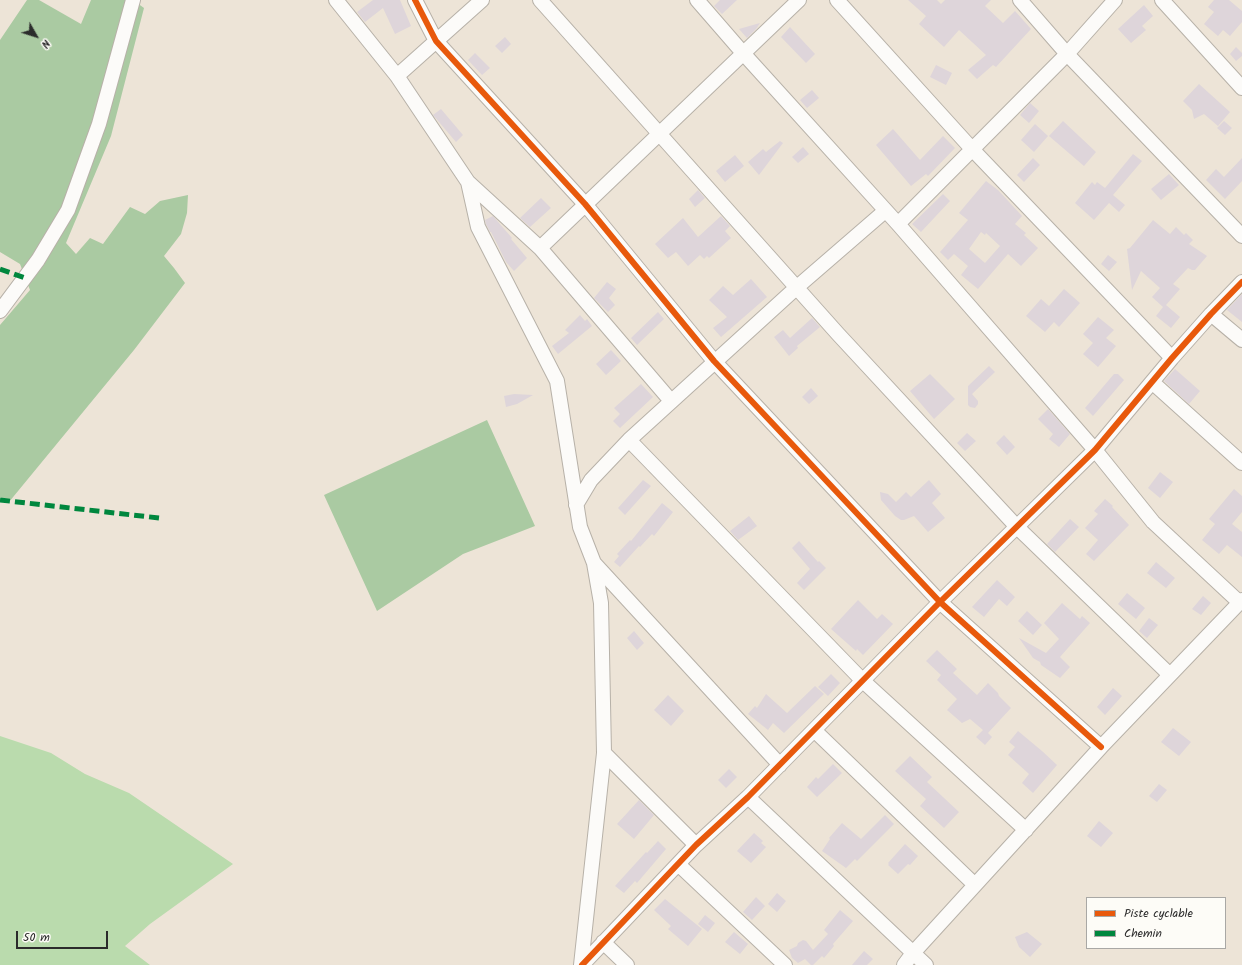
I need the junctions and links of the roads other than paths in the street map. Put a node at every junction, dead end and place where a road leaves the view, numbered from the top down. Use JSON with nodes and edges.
{"nodes":[{"id":1,"x":132,"y":0,"type":"edge"},
{"id":2,"x":336,"y":0,"type":"edge"},
{"id":3,"x":415,"y":0,"type":"edge"},
{"id":4,"x":482,"y":0,"type":"edge"},
{"id":5,"x":540,"y":0,"type":"edge"},
{"id":6,"x":697,"y":0,"type":"edge"},
{"id":7,"x":799,"y":0,"type":"edge"},
{"id":8,"x":837,"y":0,"type":"edge"},
{"id":9,"x":1020,"y":0,"type":"edge"},
{"id":10,"x":1115,"y":0,"type":"edge"},
{"id":11,"x":1162,"y":0,"type":"edge"},
{"id":12,"x":436,"y":41,"type":"junction"},
{"id":13,"x":743,"y":53,"type":"junction"},
{"id":14,"x":1067,"y":54,"type":"junction"},
{"id":15,"x":397,"y":76,"type":"junction"},
{"id":16,"x":1242,"y":88,"type":"edge"},
{"id":17,"x":659,"y":134,"type":"junction"},
{"id":18,"x":972,"y":149,"type":"junction"},
{"id":19,"x":468,"y":182,"type":"junction"},
{"id":20,"x":585,"y":204,"type":"junction"},
{"id":21,"x":885,"y":210,"type":"junction"},
{"id":22,"x":898,"y":224,"type":"junction"},
{"id":23,"x":1242,"y":236,"type":"edge"},
{"id":24,"x":540,"y":248,"type":"junction"},
{"id":25,"x":1242,"y":282,"type":"edge"},
{"id":26,"x":796,"y":288,"type":"junction"},
{"id":27,"x":0,"y":311,"type":"edge"},
{"id":28,"x":1211,"y":314,"type":"junction"},
{"id":29,"x":1242,"y":340,"type":"edge"},
{"id":30,"x":1172,"y":358,"type":"junction"},
{"id":31,"x":714,"y":362,"type":"junction"},
{"id":32,"x":1152,"y":382,"type":"junction"},
{"id":33,"x":671,"y":401,"type":"junction"},
{"id":34,"x":629,"y":440,"type":"junction"},
{"id":35,"x":1095,"y":450,"type":"junction"},
{"id":36,"x":1242,"y":463,"type":"edge"},
{"id":37,"x":576,"y":505,"type":"junction"},
{"id":38,"x":1017,"y":526,"type":"junction"},
{"id":39,"x":594,"y":563,"type":"junction"},
{"id":40,"x":940,"y":602,"type":"junction"},
{"id":41,"x":1241,"y":602,"type":"edge"},
{"id":42,"x":1170,"y":675,"type":"junction"},
{"id":43,"x":863,"y":681,"type":"junction"},
{"id":44,"x":814,"y":730,"type":"junction"},
{"id":45,"x":1101,"y":747,"type":"junction"},
{"id":46,"x":604,"y":753,"type":"junction"},
{"id":47,"x":780,"y":765,"type":"junction"},
{"id":48,"x":748,"y":796,"type":"junction"},
{"id":49,"x":1026,"y":830,"type":"junction"},
{"id":50,"x":696,"y":845,"type":"junction"},
{"id":51,"x":678,"y":864,"type":"junction"},
{"id":52,"x":976,"y":885,"type":"junction"},
{"id":53,"x":603,"y":942,"type":"junction"},
{"id":54,"x":913,"y":953,"type":"junction"},
{"id":55,"x":581,"y":965,"type":"edge"},
{"id":56,"x":627,"y":965,"type":"edge"},
{"id":57,"x":785,"y":965,"type":"edge"},
{"id":58,"x":904,"y":965,"type":"edge"},
{"id":59,"x":926,"y":965,"type":"edge"}],
"edges":[{"from":1,"to":27,"type":"street"},
{"from":2,"to":15,"type":"street"},
{"from":3,"to":12,"type":"street"},
{"from":4,"to":12,"type":"street"},
{"from":5,"to":17,"type":"street"},
{"from":6,"to":13,"type":"street"},
{"from":7,"to":13,"type":"street"},
{"from":8,"to":18,"type":"street"},
{"from":9,"to":14,"type":"street"},
{"from":10,"to":14,"type":"street"},
{"from":11,"to":16,"type":"street"},
{"from":12,"to":15,"type":"street"},
{"from":12,"to":20,"type":"street"},
{"from":13,"to":17,"type":"street"},
{"from":13,"to":21,"type":"street"},
{"from":14,"to":18,"type":"street"},
{"from":14,"to":23,"type":"street"},
{"from":15,"to":19,"type":"street"},
{"from":17,"to":20,"type":"street"},
{"from":17,"to":26,"type":"street"},
{"from":18,"to":22,"type":"street"},
{"from":18,"to":30,"type":"street"},
{"from":19,"to":24,"type":"street"},
{"from":19,"to":37,"type":"street"},
{"from":20,"to":24,"type":"street"},
{"from":20,"to":31,"type":"street"},
{"from":21,"to":22,"type":"street"},
{"from":21,"to":26,"type":"street"},
{"from":22,"to":35,"type":"street"},
{"from":24,"to":33,"type":"street"},
{"from":25,"to":28,"type":"street"},
{"from":26,"to":31,"type":"street"},
{"from":26,"to":38,"type":"street"},
{"from":28,"to":29,"type":"street"},
{"from":28,"to":30,"type":"street"},
{"from":30,"to":32,"type":"street"},
{"from":31,"to":33,"type":"street"},
{"from":31,"to":40,"type":"street"},
{"from":32,"to":35,"type":"street"},
{"from":32,"to":36,"type":"street"},
{"from":33,"to":34,"type":"street"},
{"from":34,"to":37,"type":"street"},
{"from":34,"to":43,"type":"street"},
{"from":35,"to":38,"type":"street"},
{"from":35,"to":41,"type":"street"},
{"from":37,"to":39,"type":"street"},
{"from":38,"to":40,"type":"street"},
{"from":38,"to":42,"type":"street"},
{"from":39,"to":46,"type":"street"},
{"from":39,"to":47,"type":"street"},
{"from":40,"to":43,"type":"street"},
{"from":40,"to":45,"type":"street"},
{"from":41,"to":42,"type":"street"},
{"from":42,"to":45,"type":"street"},
{"from":43,"to":44,"type":"street"},
{"from":43,"to":49,"type":"street"},
{"from":44,"to":47,"type":"street"},
{"from":44,"to":52,"type":"street"},
{"from":45,"to":49,"type":"street"},
{"from":46,"to":50,"type":"street"},
{"from":46,"to":55,"type":"street"},
{"from":47,"to":48,"type":"street"},
{"from":48,"to":50,"type":"street"},
{"from":48,"to":54,"type":"street"},
{"from":49,"to":52,"type":"street"},
{"from":50,"to":51,"type":"street"},
{"from":51,"to":53,"type":"street"},
{"from":51,"to":57,"type":"street"},
{"from":52,"to":54,"type":"street"},
{"from":53,"to":55,"type":"street"},
{"from":53,"to":56,"type":"street"},
{"from":54,"to":58,"type":"street"},
{"from":54,"to":59,"type":"street"}]}
